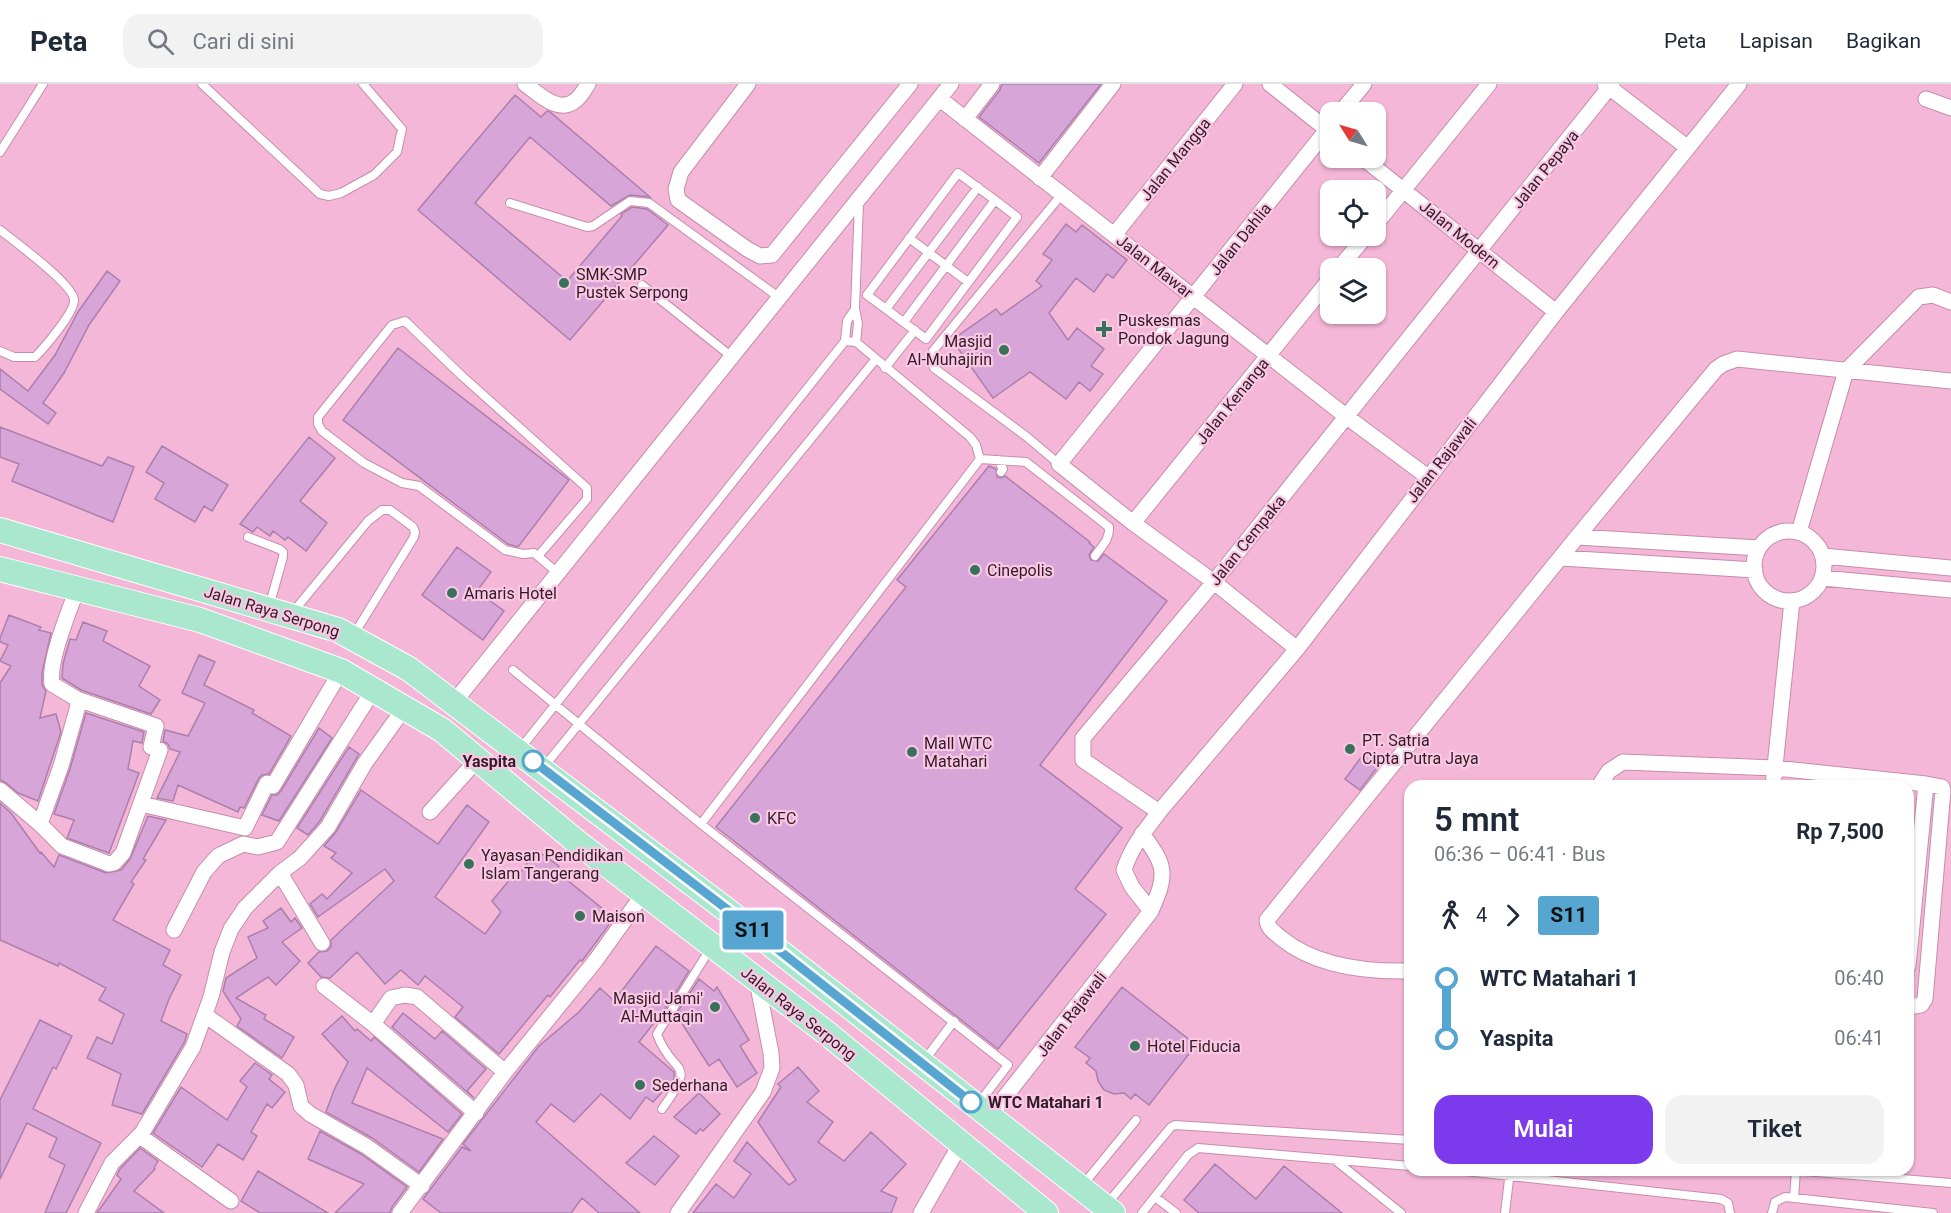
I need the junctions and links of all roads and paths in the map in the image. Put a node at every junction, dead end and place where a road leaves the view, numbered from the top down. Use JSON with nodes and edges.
{"nodes":[{"id":1,"x":43,"y":84,"type":"edge"},
{"id":2,"x":202,"y":84,"type":"edge"},
{"id":3,"x":363,"y":84,"type":"edge"},
{"id":4,"x":525,"y":84,"type":"edge"},
{"id":5,"x":588,"y":84,"type":"edge"},
{"id":6,"x":748,"y":84,"type":"edge"},
{"id":7,"x":910,"y":84,"type":"edge"},
{"id":8,"x":951,"y":84,"type":"edge"},
{"id":9,"x":992,"y":84,"type":"edge"},
{"id":10,"x":1113,"y":84,"type":"edge"},
{"id":11,"x":1235,"y":84,"type":"edge"},
{"id":12,"x":1270,"y":84,"type":"edge"},
{"id":13,"x":1364,"y":84,"type":"edge"},
{"id":14,"x":1489,"y":84,"type":"edge"},
{"id":15,"x":1739,"y":84,"type":"edge"},
{"id":16,"x":1609,"y":85,"type":"edge"},
{"id":17,"x":940,"y":99,"type":"junction"},
{"id":18,"x":1926,"y":99,"type":"dead end"},
{"id":19,"x":1349,"y":102,"type":"edge"},
{"id":20,"x":1951,"y":108,"type":"edge"},
{"id":21,"x":965,"y":119,"type":"junction"},
{"id":22,"x":1320,"y":122,"type":"edge"},
{"id":23,"x":1320,"y":141,"type":"edge"},
{"id":24,"x":1688,"y":148,"type":"junction"},
{"id":25,"x":0,"y":152,"type":"edge"},
{"id":26,"x":1376,"y":168,"type":"edge"},
{"id":27,"x":1040,"y":178,"type":"junction"},
{"id":28,"x":978,"y":187,"type":"junction"},
{"id":29,"x":1404,"y":189,"type":"junction"},
{"id":30,"x":1062,"y":194,"type":"junction"},
{"id":31,"x":859,"y":199,"type":"junction"},
{"id":32,"x":995,"y":200,"type":"junction"},
{"id":33,"x":510,"y":203,"type":"dead end"},
{"id":34,"x":1386,"y":212,"type":"edge"},
{"id":35,"x":0,"y":230,"type":"edge"},
{"id":36,"x":1114,"y":235,"type":"junction"},
{"id":37,"x":909,"y":238,"type":"junction"},
{"id":38,"x":1358,"y":246,"type":"edge"},
{"id":39,"x":1480,"y":250,"type":"junction"},
{"id":40,"x":928,"y":253,"type":"junction"},
{"id":41,"x":1347,"y":258,"type":"edge"},
{"id":42,"x":946,"y":266,"type":"junction"},
{"id":43,"x":968,"y":282,"type":"junction"},
{"id":44,"x":642,"y":285,"type":"dead end"},
{"id":45,"x":1320,"y":291,"type":"edge"},
{"id":46,"x":1193,"y":297,"type":"junction"},
{"id":47,"x":780,"y":298,"type":"junction"},
{"id":48,"x":1951,"y":302,"type":"edge"},
{"id":49,"x":855,"y":309,"type":"junction"},
{"id":50,"x":886,"y":309,"type":"junction"},
{"id":51,"x":1556,"y":312,"type":"junction"},
{"id":52,"x":904,"y":322,"type":"junction"},
{"id":53,"x":915,"y":330,"type":"junction"},
{"id":54,"x":845,"y":341,"type":"junction"},
{"id":55,"x":856,"y":342,"type":"junction"},
{"id":56,"x":0,"y":351,"type":"edge"},
{"id":57,"x":1269,"y":355,"type":"junction"},
{"id":58,"x":732,"y":357,"type":"junction"},
{"id":59,"x":875,"y":360,"type":"junction"},
{"id":60,"x":885,"y":368,"type":"junction"},
{"id":61,"x":1846,"y":371,"type":"junction"},
{"id":62,"x":1951,"y":381,"type":"edge"},
{"id":63,"x":1347,"y":417,"type":"junction"},
{"id":64,"x":980,"y":459,"type":"junction"},
{"id":65,"x":998,"y":460,"type":"junction"},
{"id":66,"x":1059,"y":464,"type":"junction"},
{"id":67,"x":1001,"y":472,"type":"dead end"},
{"id":68,"x":1428,"y":477,"type":"junction"},
{"id":69,"x":1133,"y":523,"type":"junction"},
{"id":70,"x":0,"y":530,"type":"edge"},
{"id":71,"x":1799,"y":532,"type":"junction"},
{"id":72,"x":248,"y":537,"type":"dead end"},
{"id":73,"x":1576,"y":537,"type":"junction"},
{"id":74,"x":1760,"y":548,"type":"junction"},
{"id":75,"x":539,"y":555,"type":"junction"},
{"id":76,"x":1095,"y":556,"type":"dead end"},
{"id":77,"x":1823,"y":556,"type":"junction"},
{"id":78,"x":1561,"y":558,"type":"junction"},
{"id":79,"x":1951,"y":568,"type":"edge"},
{"id":80,"x":0,"y":569,"type":"edge"},
{"id":81,"x":1755,"y":570,"type":"junction"},
{"id":82,"x":558,"y":573,"type":"junction"},
{"id":83,"x":1822,"y":578,"type":"junction"},
{"id":84,"x":1214,"y":582,"type":"junction"},
{"id":85,"x":77,"y":589,"type":"junction"},
{"id":86,"x":1951,"y":590,"type":"edge"},
{"id":87,"x":1792,"y":601,"type":"junction"},
{"id":88,"x":279,"y":612,"type":"junction"},
{"id":89,"x":353,"y":637,"type":"junction"},
{"id":90,"x":1297,"y":649,"type":"junction"},
{"id":91,"x":513,"y":670,"type":"dead end"},
{"id":92,"x":341,"y":671,"type":"junction"},
{"id":93,"x":374,"y":689,"type":"junction"},
{"id":94,"x":77,"y":699,"type":"junction"},
{"id":95,"x":455,"y":701,"type":"junction"},
{"id":96,"x":556,"y":705,"type":"junction"},
{"id":97,"x":405,"y":707,"type":"junction"},
{"id":98,"x":580,"y":724,"type":"junction"},
{"id":99,"x":519,"y":750,"type":"junction"},
{"id":100,"x":477,"y":760,"type":"junction"},
{"id":101,"x":1775,"y":768,"type":"junction"},
{"id":102,"x":542,"y":769,"type":"junction"},
{"id":103,"x":1603,"y":780,"type":"edge"},
{"id":104,"x":1774,"y":780,"type":"edge"},
{"id":105,"x":1888,"y":780,"type":"edge"},
{"id":106,"x":1914,"y":783,"type":"edge"},
{"id":107,"x":1926,"y":784,"type":"junction"},
{"id":108,"x":0,"y":790,"type":"edge"},
{"id":109,"x":569,"y":790,"type":"junction"},
{"id":110,"x":141,"y":804,"type":"junction"},
{"id":111,"x":430,"y":812,"type":"dead end"},
{"id":112,"x":1159,"y":812,"type":"junction"},
{"id":113,"x":546,"y":818,"type":"junction"},
{"id":114,"x":40,"y":824,"type":"junction"},
{"id":115,"x":701,"y":824,"type":"junction"},
{"id":116,"x":1143,"y":834,"type":"junction"},
{"id":117,"x":280,"y":873,"type":"junction"},
{"id":118,"x":644,"y":893,"type":"junction"},
{"id":119,"x":1914,"y":905,"type":"edge"},
{"id":120,"x":1151,"y":911,"type":"junction"},
{"id":121,"x":174,"y":930,"type":"dead end"},
{"id":122,"x":322,"y":943,"type":"dead end"},
{"id":123,"x":712,"y":945,"type":"junction"},
{"id":124,"x":1404,"y":971,"type":"edge"},
{"id":125,"x":757,"y":981,"type":"junction"},
{"id":126,"x":324,"y":986,"type":"dead end"},
{"id":127,"x":1914,"y":1006,"type":"edge"},
{"id":128,"x":205,"y":1015,"type":"junction"},
{"id":129,"x":954,"y":1022,"type":"junction"},
{"id":130,"x":374,"y":1024,"type":"junction"},
{"id":131,"x":922,"y":1063,"type":"junction"},
{"id":132,"x":505,"y":1071,"type":"junction"},
{"id":133,"x":662,"y":1109,"type":"dead end"},
{"id":134,"x":983,"y":1111,"type":"junction"},
{"id":135,"x":476,"y":1113,"type":"junction"},
{"id":136,"x":1136,"y":1120,"type":"dead end"},
{"id":137,"x":140,"y":1136,"type":"junction"},
{"id":138,"x":1404,"y":1140,"type":"edge"},
{"id":139,"x":961,"y":1143,"type":"junction"},
{"id":140,"x":1334,"y":1159,"type":"junction"},
{"id":141,"x":1404,"y":1165,"type":"edge"},
{"id":142,"x":1510,"y":1176,"type":"edge"},
{"id":143,"x":1541,"y":1176,"type":"edge"},
{"id":144,"x":1794,"y":1176,"type":"edge"},
{"id":145,"x":1866,"y":1176,"type":"edge"},
{"id":146,"x":1951,"y":1183,"type":"edge"},
{"id":147,"x":422,"y":1186,"type":"junction"},
{"id":148,"x":1081,"y":1187,"type":"junction"},
{"id":149,"x":1155,"y":1197,"type":"junction"},
{"id":150,"x":1794,"y":1198,"type":"junction"},
{"id":151,"x":231,"y":1201,"type":"dead end"},
{"id":152,"x":1109,"y":1210,"type":"edge"},
{"id":153,"x":90,"y":1211,"type":"edge"},
{"id":154,"x":400,"y":1213,"type":"edge"},
{"id":155,"x":678,"y":1213,"type":"edge"},
{"id":156,"x":921,"y":1213,"type":"edge"},
{"id":157,"x":1046,"y":1213,"type":"edge"},
{"id":158,"x":1142,"y":1213,"type":"edge"},
{"id":159,"x":1176,"y":1213,"type":"edge"},
{"id":160,"x":1401,"y":1213,"type":"edge"},
{"id":161,"x":1505,"y":1213,"type":"edge"},
{"id":162,"x":1730,"y":1213,"type":"edge"},
{"id":163,"x":1772,"y":1213,"type":"edge"},
{"id":164,"x":1933,"y":1213,"type":"edge"}],
"edges":[{"from":1,"to":25,"type":"lane"},
{"from":2,"to":3,"type":"lane"},
{"from":4,"to":5,"type":"street"},
{"from":6,"to":7,"type":"street"},
{"from":8,"to":17,"type":"street"},
{"from":9,"to":21,"type":"street"},
{"from":10,"to":27,"type":"street"},
{"from":11,"to":36,"type":"street","name":"Jalan Mangga"},
{"from":12,"to":22,"type":"street"},
{"from":13,"to":19,"type":"street"},
{"from":14,"to":29,"type":"street"},
{"from":15,"to":24,"type":"street","name":"Jalan Rajawali"},
{"from":16,"to":24,"type":"street"},
{"from":16,"to":39,"type":"street","name":"Jalan Pepaya"},
{"from":17,"to":21,"type":"street","name":"Jalan Mawar"},
{"from":17,"to":31,"type":"street"},
{"from":18,"to":20,"type":"street"},
{"from":21,"to":27,"type":"street","name":"Jalan Mawar"},
{"from":23,"to":46,"type":"street","name":"Jalan Dahlia"},
{"from":24,"to":51,"type":"street","name":"Jalan Rajawali"},
{"from":26,"to":29,"type":"street","name":"Jalan Modern"},
{"from":27,"to":30,"type":"street","name":"Jalan Mawar"},
{"from":28,"to":32,"type":"lane"},
{"from":28,"to":37,"type":"lane"},
{"from":28,"to":40,"type":"lane"},
{"from":29,"to":34,"type":"street"},
{"from":29,"to":39,"type":"street","name":"Jalan Modern"},
{"from":30,"to":36,"type":"street","name":"Jalan Mawar"},
{"from":30,"to":66,"type":"lane"},
{"from":31,"to":47,"type":"street"},
{"from":31,"to":49,"type":"lane"},
{"from":32,"to":42,"type":"lane"},
{"from":32,"to":43,"type":"lane"},
{"from":33,"to":47,"type":"lane"},
{"from":35,"to":56,"type":"lane"},
{"from":36,"to":46,"type":"street","name":"Jalan Mawar"},
{"from":37,"to":40,"type":"lane"},
{"from":37,"to":50,"type":"lane"},
{"from":38,"to":41,"type":"street"},
{"from":39,"to":51,"type":"street","name":"Jalan Modern"},
{"from":39,"to":63,"type":"street","name":"Jalan Cempaka"},
{"from":40,"to":42,"type":"lane"},
{"from":40,"to":50,"type":"lane"},
{"from":42,"to":43,"type":"lane"},
{"from":42,"to":52,"type":"lane"},
{"from":43,"to":53,"type":"lane"},
{"from":44,"to":58,"type":"lane"},
{"from":45,"to":57,"type":"street","name":"Jalan Kenanga"},
{"from":46,"to":57,"type":"street","name":"Jalan Mawar"},
{"from":46,"to":66,"type":"street","name":"Jalan Dahlia"},
{"from":47,"to":58,"type":"street"},
{"from":48,"to":61,"type":"street"},
{"from":49,"to":54,"type":"lane"},
{"from":49,"to":55,"type":"lane"},
{"from":50,"to":52,"type":"lane"},
{"from":51,"to":68,"type":"street","name":"Jalan Rajawali"},
{"from":52,"to":53,"type":"lane"},
{"from":53,"to":60,"type":"lane"},
{"from":54,"to":55,"type":"lane"},
{"from":54,"to":96,"type":"lane"},
{"from":55,"to":59,"type":"lane"},
{"from":57,"to":63,"type":"street","name":"Jalan Mawar"},
{"from":57,"to":69,"type":"street","name":"Jalan Kenanga"},
{"from":58,"to":82,"type":"street"},
{"from":59,"to":60,"type":"lane"},
{"from":59,"to":98,"type":"lane"},
{"from":60,"to":64,"type":"lane"},
{"from":61,"to":62,"type":"street"},
{"from":61,"to":71,"type":"street"},
{"from":61,"to":73,"type":"street"},
{"from":63,"to":68,"type":"street","name":"Jalan Mawar"},
{"from":63,"to":84,"type":"street","name":"Jalan Cempaka"},
{"from":64,"to":65,"type":"lane"},
{"from":64,"to":115,"type":"lane"},
{"from":65,"to":67,"type":"lane"},
{"from":65,"to":76,"type":"lane"},
{"from":66,"to":69,"type":"street"},
{"from":68,"to":90,"type":"street","name":"Jalan Rajawali"},
{"from":69,"to":84,"type":"street"},
{"from":70,"to":88,"type":"main road","name":"Jalan Raya Serpong"},
{"from":71,"to":74,"type":"street"},
{"from":71,"to":77,"type":"street"},
{"from":72,"to":88,"type":"lane"},
{"from":73,"to":74,"type":"street"},
{"from":73,"to":78,"type":"street"},
{"from":74,"to":81,"type":"street"},
{"from":75,"to":75,"type":"lane"},
{"from":75,"to":82,"type":"lane"},
{"from":77,"to":79,"type":"street"},
{"from":77,"to":83,"type":"street"},
{"from":78,"to":81,"type":"street"},
{"from":78,"to":124,"type":"street"},
{"from":80,"to":85,"type":"main road","name":"Jalan Raya Serpong"},
{"from":81,"to":87,"type":"street"},
{"from":82,"to":95,"type":"street"},
{"from":83,"to":86,"type":"street"},
{"from":83,"to":87,"type":"street"},
{"from":84,"to":90,"type":"street"},
{"from":84,"to":112,"type":"street","name":"Jalan Cempaka"},
{"from":85,"to":92,"type":"main road","name":"Jalan Raya Serpong"},
{"from":85,"to":94,"type":"street"},
{"from":87,"to":101,"type":"street"},
{"from":88,"to":89,"type":"main road","name":"Jalan Raya Serpong"},
{"from":88,"to":89,"type":"lane"},
{"from":89,"to":95,"type":"main road","name":"Jalan Raya Serpong"},
{"from":90,"to":112,"type":"street","name":"Jalan Rajawali"},
{"from":91,"to":96,"type":"lane"},
{"from":92,"to":93,"type":"main road","name":"Jalan Raya Serpong"},
{"from":92,"to":110,"type":"street"},
{"from":93,"to":97,"type":"main road","name":"Jalan Raya Serpong"},
{"from":93,"to":121,"type":"street"},
{"from":94,"to":110,"type":"street"},
{"from":94,"to":114,"type":"street"},
{"from":95,"to":99,"type":"main road","name":"Jalan Raya Serpong"},
{"from":96,"to":98,"type":"lane"},
{"from":96,"to":99,"type":"lane"},
{"from":97,"to":100,"type":"main road","name":"Jalan Raya Serpong"},
{"from":97,"to":117,"type":"street"},
{"from":98,"to":102,"type":"lane"},
{"from":98,"to":115,"type":"lane"},
{"from":99,"to":102,"type":"main road","name":"Jalan Raya Serpong"},
{"from":100,"to":111,"type":"street"},
{"from":100,"to":113,"type":"main road","name":"Jalan Raya Serpong"},
{"from":101,"to":103,"type":"street"},
{"from":101,"to":104,"type":"street"},
{"from":101,"to":105,"type":"street"},
{"from":102,"to":109,"type":"main road","name":"Jalan Raya Serpong"},
{"from":106,"to":107,"type":"street"},
{"from":107,"to":119,"type":"street"},
{"from":107,"to":127,"type":"street"},
{"from":108,"to":114,"type":"street"},
{"from":109,"to":113,"type":"main road"},
{"from":109,"to":131,"type":"main road","name":"Jalan Raya Serpong"},
{"from":110,"to":114,"type":"street"},
{"from":112,"to":116,"type":"street","name":"Jalan Rajawali"},
{"from":113,"to":118,"type":"main road","name":"Jalan Raya Serpong"},
{"from":115,"to":129,"type":"lane"},
{"from":116,"to":120,"type":"street","name":"Jalan Rajawali"},
{"from":116,"to":120,"type":"street","name":"Jalan Rajawali"},
{"from":117,"to":122,"type":"street"},
{"from":117,"to":128,"type":"street"},
{"from":118,"to":123,"type":"main road","name":"Jalan Raya Serpong"},
{"from":118,"to":132,"type":"street"},
{"from":120,"to":134,"type":"street","name":"Jalan Rajawali"},
{"from":123,"to":125,"type":"main road","name":"Jalan Raya Serpong"},
{"from":123,"to":133,"type":"lane"},
{"from":125,"to":139,"type":"main road","name":"Jalan Raya Serpong"},
{"from":125,"to":155,"type":"street"},
{"from":126,"to":130,"type":"street"},
{"from":128,"to":137,"type":"street"},
{"from":128,"to":147,"type":"street"},
{"from":129,"to":131,"type":"lane"},
{"from":129,"to":134,"type":"lane"},
{"from":130,"to":132,"type":"street"},
{"from":130,"to":135,"type":"street"},
{"from":131,"to":134,"type":"main road","name":"Jalan Raya Serpong"},
{"from":132,"to":135,"type":"street"},
{"from":134,"to":148,"type":"main road","name":"Jalan Raya Serpong"},
{"from":135,"to":147,"type":"street"},
{"from":136,"to":148,"type":"lane"},
{"from":137,"to":151,"type":"street"},
{"from":137,"to":153,"type":"street"},
{"from":138,"to":152,"type":"lane"},
{"from":139,"to":156,"type":"street"},
{"from":139,"to":157,"type":"main road","name":"Jalan Raya Serpong"},
{"from":140,"to":141,"type":"lane"},
{"from":140,"to":149,"type":"lane"},
{"from":140,"to":160,"type":"lane"},
{"from":142,"to":161,"type":"lane"},
{"from":143,"to":162,"type":"lane"},
{"from":144,"to":150,"type":"lane"},
{"from":145,"to":146,"type":"lane"},
{"from":147,"to":154,"type":"street"},
{"from":148,"to":152,"type":"main road","name":"Jalan Raya Serpong"},
{"from":149,"to":158,"type":"lane"},
{"from":149,"to":159,"type":"lane"},
{"from":150,"to":163,"type":"lane"},
{"from":150,"to":164,"type":"lane"}]}
